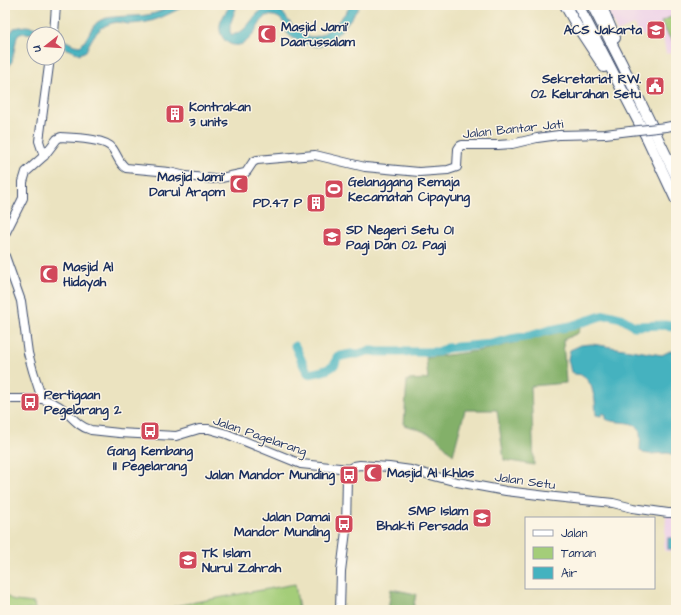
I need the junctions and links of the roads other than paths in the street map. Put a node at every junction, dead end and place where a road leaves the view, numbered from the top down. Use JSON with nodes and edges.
{"nodes":[{"id":1,"x":56,"y":5,"type":"edge"},
{"id":2,"x":565,"y":5,"type":"edge"},
{"id":3,"x":578,"y":5,"type":"edge"},
{"id":4,"x":592,"y":5,"type":"edge"},
{"id":5,"x":601,"y":5,"type":"edge"},
{"id":6,"x":54,"y":26,"type":"edge"},
{"id":7,"x":622,"y":64,"type":"junction"},
{"id":8,"x":49,"y":66,"type":"edge"},
{"id":9,"x":638,"y":121,"type":"junction"},
{"id":10,"x":676,"y":125,"type":"edge"},
{"id":11,"x":44,"y":156,"type":"junction"},
{"id":12,"x":676,"y":176,"type":"edge"},
{"id":13,"x":676,"y":200,"type":"edge"},
{"id":14,"x":5,"y":234,"type":"edge"},
{"id":15,"x":5,"y":257,"type":"edge"},
{"id":16,"x":5,"y":399,"type":"edge"},
{"id":17,"x":42,"y":399,"type":"junction"},
{"id":18,"x":349,"y":469,"type":"junction"},
{"id":19,"x":676,"y":513,"type":"edge"},
{"id":20,"x":340,"y":610,"type":"edge"}],
"edges":[{"from":1,"to":6,"type":"street"},
{"from":2,"to":9,"type":"highway"},
{"from":3,"to":9,"type":"highway"},
{"from":4,"to":7,"type":"highway"},
{"from":5,"to":7,"type":"highway"},
{"from":7,"to":12,"type":"highway"},
{"from":8,"to":11,"type":"street"},
{"from":9,"to":13,"type":"highway"},
{"from":10,"to":11,"type":"street","name":"Jalan Bantar Jati","bridge":true},
{"from":11,"to":14,"type":"street"},
{"from":15,"to":17,"type":"street"},
{"from":16,"to":17,"type":"street","name":"Jalan Pagelarang"},
{"from":17,"to":18,"type":"street","name":"Jalan Pagelarang"},
{"from":18,"to":19,"type":"street","name":"Jalan Setu"},
{"from":18,"to":20,"type":"street"}]}
